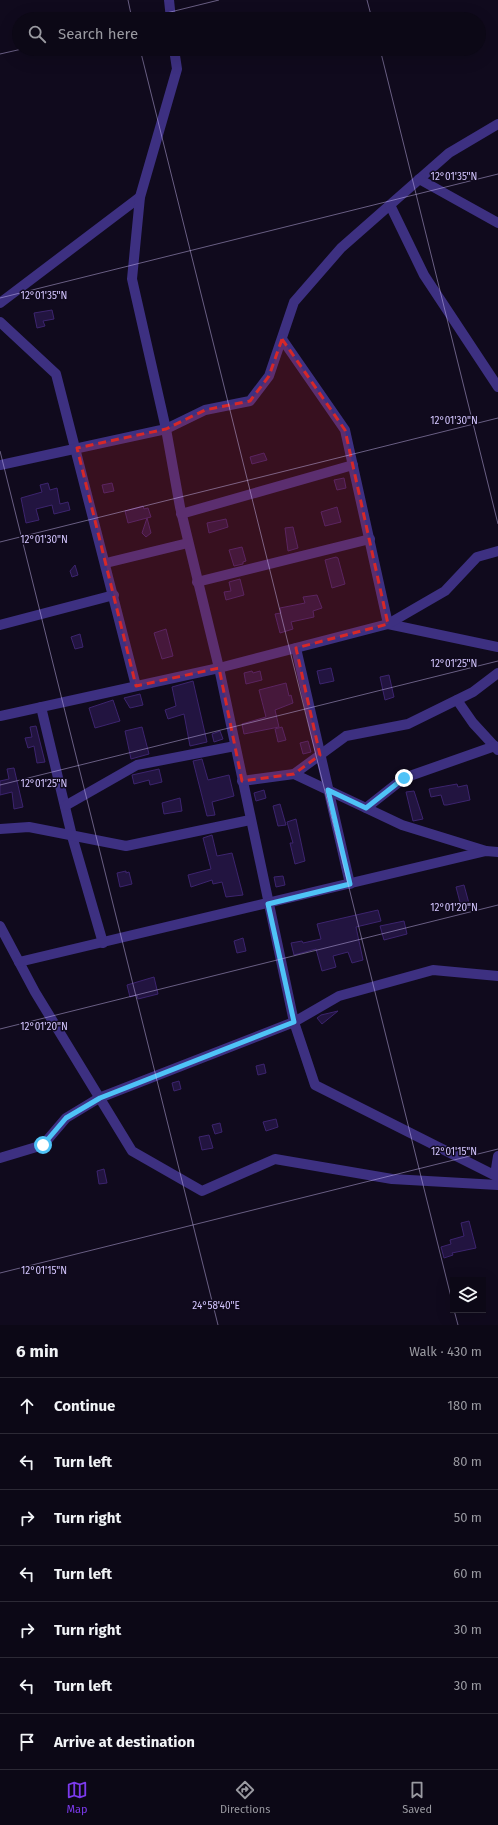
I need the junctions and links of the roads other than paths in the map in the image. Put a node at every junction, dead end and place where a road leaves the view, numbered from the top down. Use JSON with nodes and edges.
{"nodes":[{"id":1,"x":169,"y":0,"type":"edge"},
{"id":2,"x":170,"y":12,"type":"edge"},
{"id":3,"x":175,"y":56,"type":"edge"},
{"id":4,"x":498,"y":124,"type":"edge"},
{"id":5,"x":419,"y":179,"type":"junction"},
{"id":6,"x":140,"y":197,"type":"junction"},
{"id":7,"x":390,"y":205,"type":"junction"},
{"id":8,"x":498,"y":223,"type":"edge"},
{"id":9,"x":0,"y":304,"type":"edge"},
{"id":10,"x":0,"y":322,"type":"edge"},
{"id":11,"x":282,"y":339,"type":"junction"},
{"id":12,"x":498,"y":387,"type":"edge"},
{"id":13,"x":166,"y":429,"type":"junction"},
{"id":14,"x":77,"y":448,"type":"junction"},
{"id":15,"x":0,"y":465,"type":"edge"},
{"id":16,"x":353,"y":465,"type":"junction"},
{"id":17,"x":181,"y":514,"type":"junction"},
{"id":18,"x":370,"y":540,"type":"junction"},
{"id":19,"x":188,"y":543,"type":"junction"},
{"id":20,"x":498,"y":551,"type":"edge"},
{"id":21,"x":106,"y":563,"type":"junction"},
{"id":22,"x":197,"y":582,"type":"junction"},
{"id":23,"x":114,"y":595,"type":"junction"},
{"id":24,"x":0,"y":624,"type":"edge"},
{"id":25,"x":388,"y":624,"type":"junction"},
{"id":26,"x":498,"y":647,"type":"edge"},
{"id":27,"x":296,"y":648,"type":"junction"},
{"id":28,"x":218,"y":668,"type":"junction"},
{"id":29,"x":498,"y":673,"type":"edge"},
{"id":30,"x":136,"y":686,"type":"junction"},
{"id":31,"x":457,"y":700,"type":"junction"},
{"id":32,"x":41,"y":707,"type":"junction"},
{"id":33,"x":0,"y":716,"type":"edge"},
{"id":34,"x":235,"y":746,"type":"junction"},
{"id":35,"x":496,"y":748,"type":"edge"},
{"id":36,"x":320,"y":755,"type":"junction"},
{"id":37,"x":294,"y":774,"type":"junction"},
{"id":38,"x":242,"y":781,"type":"junction"},
{"id":39,"x":328,"y":790,"type":"junction"},
{"id":40,"x":65,"y":806,"type":"junction"},
{"id":41,"x":366,"y":808,"type":"junction"},
{"id":42,"x":250,"y":820,"type":"junction"},
{"id":43,"x":0,"y":829,"type":"edge"},
{"id":44,"x":72,"y":836,"type":"junction"},
{"id":45,"x":486,"y":851,"type":"junction"},
{"id":46,"x":498,"y":852,"type":"edge"},
{"id":47,"x":350,"y":884,"type":"junction"},
{"id":48,"x":268,"y":904,"type":"junction"},
{"id":49,"x":0,"y":926,"type":"edge"},
{"id":50,"x":102,"y":943,"type":"junction"},
{"id":51,"x":19,"y":962,"type":"junction"},
{"id":52,"x":498,"y":976,"type":"edge"},
{"id":53,"x":294,"y":1022,"type":"junction"},
{"id":54,"x":100,"y":1098,"type":"junction"},
{"id":55,"x":498,"y":1156,"type":"edge"},
{"id":56,"x":0,"y":1158,"type":"edge"},
{"id":57,"x":497,"y":1179,"type":"edge"}],
"edges":[{"from":1,"to":2,"type":"street"},
{"from":3,"to":6,"type":"street"},
{"from":4,"to":5,"type":"street"},
{"from":5,"to":7,"type":"street"},
{"from":5,"to":8,"type":"street"},
{"from":6,"to":9,"type":"street"},
{"from":6,"to":13,"type":"street"},
{"from":7,"to":11,"type":"street"},
{"from":7,"to":12,"type":"street"},
{"from":10,"to":14,"type":"street"},
{"from":11,"to":13,"type":"street"},
{"from":11,"to":16,"type":"street"},
{"from":13,"to":14,"type":"street"},
{"from":13,"to":17,"type":"street"},
{"from":14,"to":15,"type":"street"},
{"from":14,"to":21,"type":"street"},
{"from":16,"to":17,"type":"street"},
{"from":16,"to":18,"type":"street"},
{"from":17,"to":19,"type":"street"},
{"from":18,"to":22,"type":"street"},
{"from":18,"to":25,"type":"street"},
{"from":19,"to":21,"type":"street"},
{"from":19,"to":22,"type":"street"},
{"from":20,"to":25,"type":"street"},
{"from":21,"to":23,"type":"street"},
{"from":22,"to":28,"type":"street"},
{"from":23,"to":24,"type":"street"},
{"from":23,"to":30,"type":"street"},
{"from":25,"to":26,"type":"street"},
{"from":25,"to":27,"type":"street"},
{"from":27,"to":28,"type":"street"},
{"from":27,"to":36,"type":"street"},
{"from":28,"to":30,"type":"street"},
{"from":28,"to":34,"type":"street"},
{"from":29,"to":31,"type":"street"},
{"from":30,"to":32,"type":"street"},
{"from":31,"to":35,"type":"street"},
{"from":31,"to":36,"type":"street"},
{"from":32,"to":33,"type":"street"},
{"from":32,"to":40,"type":"street"},
{"from":34,"to":38,"type":"street"},
{"from":34,"to":40,"type":"street"},
{"from":35,"to":41,"type":"street"},
{"from":36,"to":37,"type":"street"},
{"from":36,"to":39,"type":"street"},
{"from":37,"to":38,"type":"street"},
{"from":37,"to":39,"type":"street"},
{"from":38,"to":42,"type":"street"},
{"from":39,"to":41,"type":"street"},
{"from":39,"to":47,"type":"street"},
{"from":40,"to":44,"type":"street"},
{"from":41,"to":45,"type":"street"},
{"from":42,"to":44,"type":"street"},
{"from":42,"to":48,"type":"street"},
{"from":43,"to":44,"type":"street"},
{"from":44,"to":50,"type":"street"},
{"from":45,"to":46,"type":"street"},
{"from":45,"to":47,"type":"street"},
{"from":47,"to":48,"type":"street"},
{"from":48,"to":50,"type":"street"},
{"from":48,"to":53,"type":"street"},
{"from":49,"to":51,"type":"street"},
{"from":50,"to":51,"type":"street"},
{"from":51,"to":54,"type":"street"},
{"from":52,"to":53,"type":"street"},
{"from":53,"to":54,"type":"street"},
{"from":53,"to":57,"type":"street"},
{"from":54,"to":56,"type":"street"},
{"from":54,"to":57,"type":"street"},
{"from":55,"to":57,"type":"street"}]}
